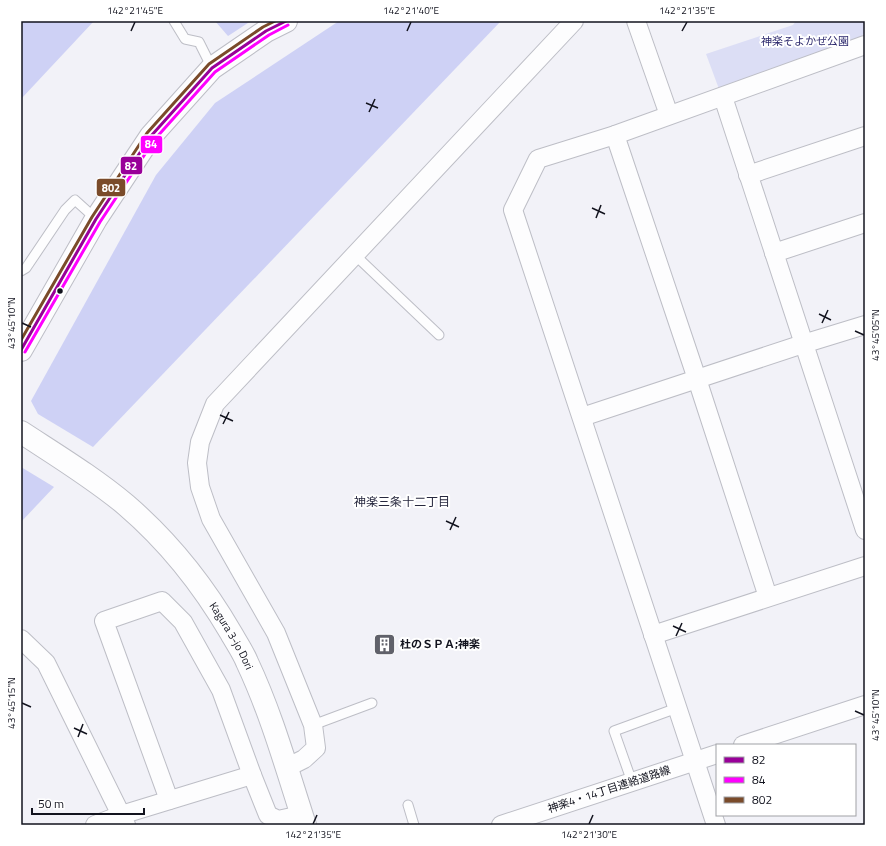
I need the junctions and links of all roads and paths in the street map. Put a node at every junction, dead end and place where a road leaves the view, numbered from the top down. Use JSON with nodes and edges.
{"nodes":[{"id":1,"x":174,"y":21,"type":"edge"},
{"id":2,"x":286,"y":21,"type":"edge"},
{"id":3,"x":574,"y":21,"type":"edge"},
{"id":4,"x":636,"y":21,"type":"edge"},
{"id":5,"x":865,"y":45,"type":"edge"},
{"id":6,"x":212,"y":68,"type":"junction"},
{"id":7,"x":723,"y":97,"type":"junction"},
{"id":8,"x":669,"y":115,"type":"junction"},
{"id":9,"x":614,"y":135,"type":"junction"},
{"id":10,"x":865,"y":136,"type":"edge"},
{"id":11,"x":748,"y":175,"type":"junction"},
{"id":12,"x":96,"y":219,"type":"junction"},
{"id":13,"x":865,"y":223,"type":"edge"},
{"id":14,"x":774,"y":253,"type":"junction"},
{"id":15,"x":355,"y":255,"type":"junction"},
{"id":16,"x":21,"y":271,"type":"edge"},
{"id":17,"x":865,"y":325,"type":"edge"},
{"id":18,"x":439,"y":335,"type":"dead end"},
{"id":19,"x":803,"y":344,"type":"junction"},
{"id":20,"x":21,"y":350,"type":"edge"},
{"id":21,"x":697,"y":379,"type":"junction"},
{"id":22,"x":582,"y":417,"type":"junction"},
{"id":23,"x":21,"y":432,"type":"edge"},
{"id":24,"x":865,"y":530,"type":"edge"},
{"id":25,"x":865,"y":566,"type":"edge"},
{"id":26,"x":768,"y":598,"type":"junction"},
{"id":27,"x":653,"y":635,"type":"junction"},
{"id":28,"x":21,"y":640,"type":"edge"},
{"id":29,"x":372,"y":703,"type":"dead end"},
{"id":30,"x":865,"y":704,"type":"edge"},
{"id":31,"x":677,"y":708,"type":"junction"},
{"id":32,"x":313,"y":725,"type":"junction"},
{"id":33,"x":746,"y":744,"type":"edge"},
{"id":34,"x":716,"y":754,"type":"edge"},
{"id":35,"x":695,"y":761,"type":"junction"},
{"id":36,"x":288,"y":768,"type":"junction"},
{"id":37,"x":252,"y":775,"type":"junction"},
{"id":38,"x":632,"y":782,"type":"junction"},
{"id":39,"x":169,"y":800,"type":"junction"},
{"id":40,"x":408,"y":805,"type":"dead end"},
{"id":41,"x":123,"y":820,"type":"edge"},
{"id":42,"x":303,"y":820,"type":"edge"},
{"id":43,"x":95,"y":825,"type":"edge"},
{"id":44,"x":414,"y":825,"type":"edge"},
{"id":45,"x":501,"y":825,"type":"edge"},
{"id":46,"x":716,"y":825,"type":"edge"}],
"edges":[{"from":1,"to":6,"type":"lane"},
{"from":2,"to":6,"type":"street"},
{"from":3,"to":15,"type":"street"},
{"from":4,"to":8,"type":"street"},
{"from":5,"to":7,"type":"street"},
{"from":6,"to":12,"type":"street"},
{"from":7,"to":8,"type":"street"},
{"from":7,"to":11,"type":"street"},
{"from":8,"to":9,"type":"street"},
{"from":9,"to":21,"type":"street"},
{"from":9,"to":22,"type":"street"},
{"from":10,"to":11,"type":"street"},
{"from":11,"to":14,"type":"street"},
{"from":12,"to":16,"type":"lane"},
{"from":12,"to":20,"type":"street"},
{"from":13,"to":14,"type":"street"},
{"from":14,"to":19,"type":"street"},
{"from":15,"to":18,"type":"lane"},
{"from":15,"to":32,"type":"street"},
{"from":17,"to":19,"type":"street"},
{"from":19,"to":21,"type":"street"},
{"from":19,"to":24,"type":"street"},
{"from":21,"to":22,"type":"street"},
{"from":21,"to":26,"type":"street"},
{"from":22,"to":27,"type":"street"},
{"from":23,"to":36,"type":"street","name":"Kagura 3-jo Dori"},
{"from":25,"to":26,"type":"street"},
{"from":26,"to":27,"type":"street"},
{"from":27,"to":31,"type":"street"},
{"from":28,"to":41,"type":"street"},
{"from":29,"to":32,"type":"lane"},
{"from":30,"to":33,"type":"street"},
{"from":31,"to":35,"type":"street"},
{"from":31,"to":38,"type":"lane"},
{"from":32,"to":36,"type":"street"},
{"from":34,"to":35,"type":"street","name":"神楽4・14丁目連絡道路線"},
{"from":35,"to":38,"type":"street","name":"神楽4・14丁目連絡道路線"},
{"from":35,"to":46,"type":"street"},
{"from":36,"to":42,"type":"street","name":"Kagura 3-jo Dori"},
{"from":37,"to":39,"type":"street"},
{"from":37,"to":39,"type":"street"},
{"from":37,"to":42,"type":"street"},
{"from":38,"to":45,"type":"street","name":"神楽4・14丁目連絡道路線"},
{"from":39,"to":41,"type":"street"},
{"from":40,"to":44,"type":"lane"},
{"from":41,"to":43,"type":"street"}]}
